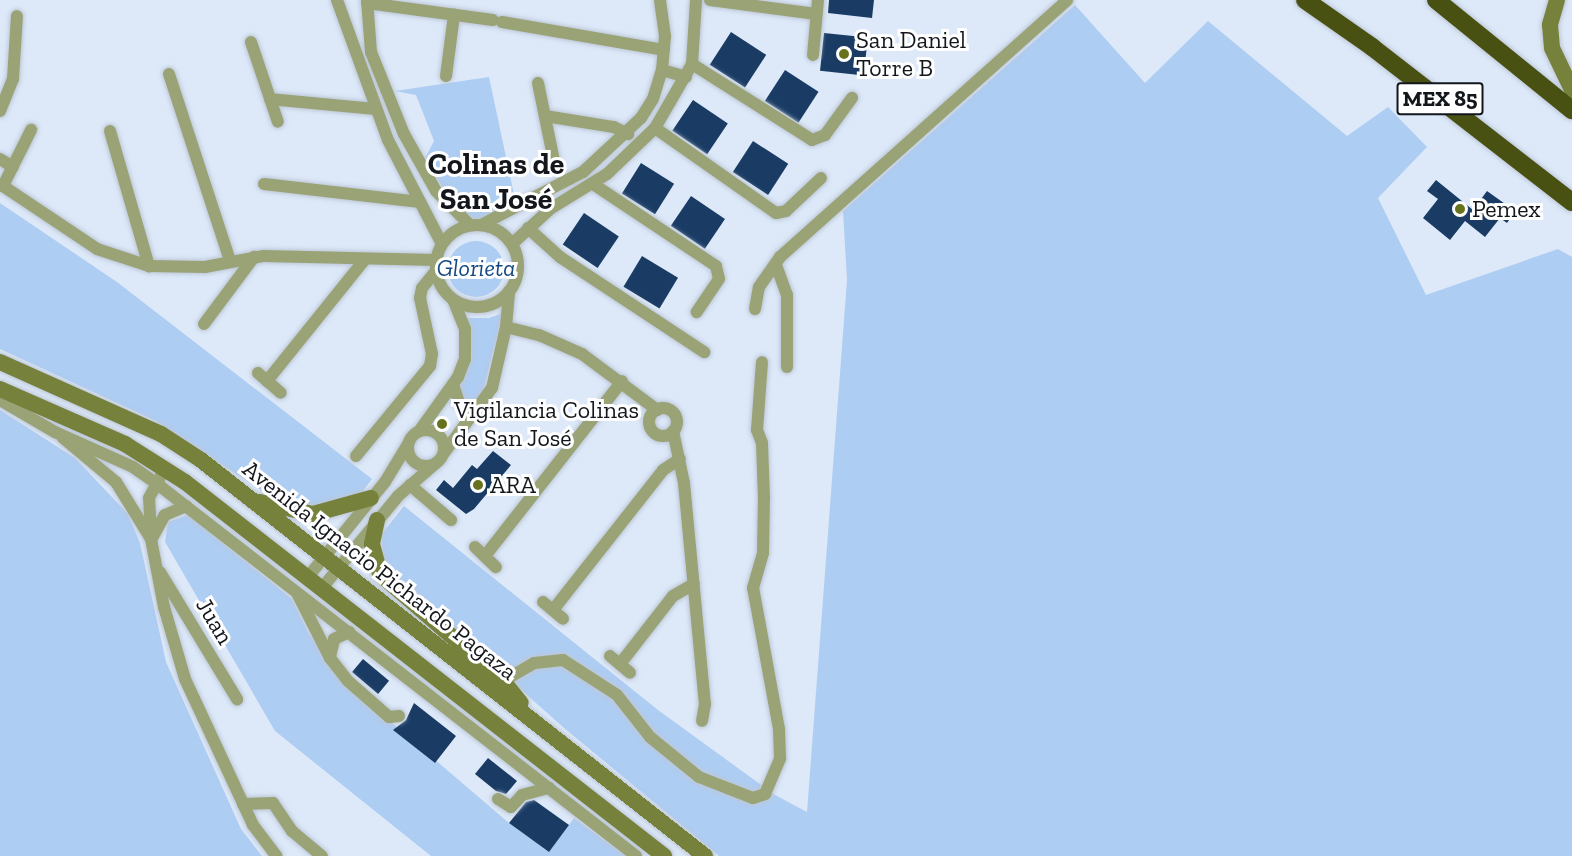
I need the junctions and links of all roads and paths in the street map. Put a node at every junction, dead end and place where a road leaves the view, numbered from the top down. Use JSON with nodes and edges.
{"nodes":[{"id":1,"x":337,"y":0,"type":"edge"},
{"id":2,"x":660,"y":0,"type":"edge"},
{"id":3,"x":696,"y":0,"type":"edge"},
{"id":4,"x":710,"y":0,"type":"edge"},
{"id":5,"x":818,"y":0,"type":"edge"},
{"id":6,"x":1066,"y":0,"type":"edge"},
{"id":7,"x":1305,"y":0,"type":"edge"},
{"id":8,"x":1436,"y":0,"type":"edge"},
{"id":9,"x":1557,"y":0,"type":"edge"},
{"id":10,"x":367,"y":1,"type":"edge"},
{"id":11,"x":816,"y":14,"type":"junction"},
{"id":12,"x":454,"y":15,"type":"junction"},
{"id":13,"x":17,"y":16,"type":"dead end"},
{"id":14,"x":252,"y":42,"type":"dead end"},
{"id":15,"x":664,"y":50,"type":"junction"},
{"id":16,"x":813,"y":55,"type":"dead end"},
{"id":17,"x":692,"y":64,"type":"junction"},
{"id":18,"x":662,"y":70,"type":"junction"},
{"id":19,"x":169,"y":74,"type":"dead end"},
{"id":20,"x":446,"y":76,"type":"dead end"},
{"id":21,"x":686,"y":77,"type":"junction"},
{"id":22,"x":538,"y":83,"type":"dead end"},
{"id":23,"x":1572,"y":90,"type":"edge"},
{"id":24,"x":270,"y":99,"type":"junction"},
{"id":25,"x":852,"y":99,"type":"dead end"},
{"id":26,"x":375,"y":109,"type":"junction"},
{"id":27,"x":1572,"y":110,"type":"edge"},
{"id":28,"x":0,"y":111,"type":"edge"},
{"id":29,"x":545,"y":116,"type":"junction"},
{"id":30,"x":278,"y":122,"type":"dead end"},
{"id":31,"x":655,"y":128,"type":"junction"},
{"id":32,"x":31,"y":130,"type":"dead end"},
{"id":33,"x":110,"y":131,"type":"dead end"},
{"id":34,"x":628,"y":134,"type":"junction"},
{"id":35,"x":0,"y":159,"type":"edge"},
{"id":36,"x":555,"y":166,"type":"dead end"},
{"id":37,"x":13,"y":167,"type":"junction"},
{"id":38,"x":821,"y":178,"type":"dead end"},
{"id":39,"x":264,"y":184,"type":"dead end"},
{"id":40,"x":593,"y":184,"type":"junction"},
{"id":41,"x":2,"y":185,"type":"edge"},
{"id":42,"x":557,"y":188,"type":"junction"},
{"id":43,"x":564,"y":200,"type":"junction"},
{"id":44,"x":420,"y":202,"type":"junction"},
{"id":45,"x":1572,"y":202,"type":"edge"},
{"id":46,"x":476,"y":225,"type":"junction"},
{"id":47,"x":528,"y":228,"type":"junction"},
{"id":48,"x":442,"y":244,"type":"junction"},
{"id":49,"x":512,"y":244,"type":"junction"},
{"id":50,"x":254,"y":257,"type":"junction"},
{"id":51,"x":365,"y":259,"type":"junction"},
{"id":52,"x":230,"y":261,"type":"junction"},
{"id":53,"x":436,"y":265,"type":"junction"},
{"id":54,"x":776,"y":265,"type":"junction"},
{"id":55,"x":149,"y":266,"type":"junction"},
{"id":56,"x":510,"y":291,"type":"junction"},
{"id":57,"x":453,"y":300,"type":"junction"},
{"id":58,"x":755,"y":309,"type":"dead end"},
{"id":59,"x":698,"y":312,"type":"dead end"},
{"id":60,"x":204,"y":324,"type":"dead end"},
{"id":61,"x":506,"y":327,"type":"junction"},
{"id":62,"x":704,"y":352,"type":"dead end"},
{"id":63,"x":0,"y":362,"type":"edge"},
{"id":64,"x":762,"y":362,"type":"dead end"},
{"id":65,"x":787,"y":367,"type":"dead end"},
{"id":66,"x":622,"y":381,"type":"junction"},
{"id":67,"x":453,"y":384,"type":"junction"},
{"id":68,"x":0,"y":389,"type":"edge"},
{"id":69,"x":281,"y":393,"type":"dead end"},
{"id":70,"x":0,"y":400,"type":"edge"},
{"id":71,"x":657,"y":410,"type":"junction"},
{"id":72,"x":477,"y":411,"type":"junction"},
{"id":73,"x":420,"y":430,"type":"junction"},
{"id":74,"x":673,"y":431,"type":"junction"},
{"id":75,"x":56,"y":432,"type":"junction"},
{"id":76,"x":161,"y":434,"type":"junction"},
{"id":77,"x":408,"y":444,"type":"junction"},
{"id":78,"x":444,"y":453,"type":"junction"},
{"id":79,"x":356,"y":456,"type":"dead end"},
{"id":80,"x":680,"y":459,"type":"junction"},
{"id":81,"x":201,"y":460,"type":"junction"},
{"id":82,"x":436,"y":463,"type":"junction"},
{"id":83,"x":167,"y":469,"type":"junction"},
{"id":84,"x":156,"y":483,"type":"junction"},
{"id":85,"x":410,"y":485,"type":"junction"},
{"id":86,"x":250,"y":498,"type":"junction"},
{"id":87,"x":372,"y":498,"type":"junction"},
{"id":88,"x":186,"y":506,"type":"junction"},
{"id":89,"x":377,"y":519,"type":"junction"},
{"id":90,"x":451,"y":520,"type":"dead end"},
{"id":91,"x":152,"y":541,"type":"junction"},
{"id":92,"x":475,"y":547,"type":"dead end"},
{"id":93,"x":485,"y":556,"type":"junction"},
{"id":94,"x":324,"y":558,"type":"junction"},
{"id":95,"x":156,"y":565,"type":"junction"},
{"id":96,"x":496,"y":567,"type":"dead end"},
{"id":97,"x":338,"y":568,"type":"junction"},
{"id":98,"x":308,"y":577,"type":"junction"},
{"id":99,"x":694,"y":584,"type":"junction"},
{"id":100,"x":322,"y":588,"type":"junction"},
{"id":101,"x":297,"y":592,"type":"junction"},
{"id":102,"x":543,"y":602,"type":"dead end"},
{"id":103,"x":553,"y":610,"type":"junction"},
{"id":104,"x":563,"y":619,"type":"dead end"},
{"id":105,"x":349,"y":632,"type":"junction"},
{"id":106,"x":610,"y":656,"type":"dead end"},
{"id":107,"x":330,"y":658,"type":"junction"},
{"id":108,"x":620,"y":664,"type":"junction"},
{"id":109,"x":630,"y":673,"type":"dead end"},
{"id":110,"x":502,"y":681,"type":"junction"},
{"id":111,"x":237,"y":699,"type":"dead end"},
{"id":112,"x":399,"y":716,"type":"dead end"},
{"id":113,"x":702,"y":721,"type":"dead end"},
{"id":114,"x":548,"y":733,"type":"junction"},
{"id":115,"x":521,"y":766,"type":"junction"},
{"id":116,"x":549,"y":788,"type":"junction"},
{"id":117,"x":522,"y":795,"type":"junction"},
{"id":118,"x":498,"y":799,"type":"dead end"},
{"id":119,"x":243,"y":804,"type":"junction"},
{"id":120,"x":276,"y":856,"type":"edge"},
{"id":121,"x":322,"y":856,"type":"edge"},
{"id":122,"x":636,"y":856,"type":"edge"},
{"id":123,"x":663,"y":856,"type":"edge"},
{"id":124,"x":705,"y":856,"type":"edge"}],
"edges":[{"from":1,"to":26,"type":"street"},
{"from":2,"to":15,"type":"street"},
{"from":3,"to":17,"type":"street"},
{"from":4,"to":11,"type":"street"},
{"from":5,"to":11,"type":"street"},
{"from":6,"to":54,"type":"street"},
{"from":7,"to":45,"type":"highway","number":"MEX 85"},
{"from":8,"to":27,"type":"highway","number":"MEX 85"},
{"from":9,"to":23,"type":"main road"},
{"from":10,"to":12,"type":"street"},
{"from":10,"to":46,"type":"street"},
{"from":11,"to":16,"type":"street"},
{"from":12,"to":15,"type":"street"},
{"from":12,"to":20,"type":"street"},
{"from":13,"to":28,"type":"street"},
{"from":14,"to":24,"type":"street"},
{"from":15,"to":18,"type":"street"},
{"from":17,"to":21,"type":"street"},
{"from":17,"to":25,"type":"street"},
{"from":18,"to":21,"type":"street"},
{"from":18,"to":34,"type":"street"},
{"from":19,"to":52,"type":"street"},
{"from":21,"to":31,"type":"street"},
{"from":22,"to":29,"type":"street"},
{"from":24,"to":26,"type":"street"},
{"from":24,"to":30,"type":"street"},
{"from":26,"to":44,"type":"street"},
{"from":29,"to":34,"type":"street"},
{"from":29,"to":36,"type":"street"},
{"from":31,"to":38,"type":"street"},
{"from":31,"to":40,"type":"street"},
{"from":32,"to":37,"type":"street"},
{"from":33,"to":55,"type":"street"},
{"from":34,"to":42,"type":"street"},
{"from":35,"to":37,"type":"street"},
{"from":37,"to":41,"type":"street"},
{"from":39,"to":44,"type":"street"},
{"from":40,"to":43,"type":"street"},
{"from":40,"to":59,"type":"street"},
{"from":41,"to":55,"type":"street"},
{"from":42,"to":43,"type":"street"},
{"from":42,"to":46,"type":"street"},
{"from":43,"to":47,"type":"street"},
{"from":44,"to":48,"type":"street"},
{"from":46,"to":48,"type":"street"},
{"from":46,"to":49,"type":"street"},
{"from":47,"to":49,"type":"street"},
{"from":47,"to":62,"type":"street"},
{"from":48,"to":53,"type":"street"},
{"from":49,"to":56,"type":"street"},
{"from":50,"to":51,"type":"street"},
{"from":50,"to":52,"type":"street"},
{"from":50,"to":60,"type":"street"},
{"from":51,"to":53,"type":"street"},
{"from":51,"to":69,"type":"street"},
{"from":52,"to":55,"type":"street"},
{"from":53,"to":57,"type":"street"},
{"from":53,"to":79,"type":"street"},
{"from":54,"to":58,"type":"street"},
{"from":54,"to":65,"type":"street"},
{"from":56,"to":57,"type":"street"},
{"from":56,"to":61,"type":"street"},
{"from":57,"to":67,"type":"street"},
{"from":61,"to":66,"type":"street"},
{"from":61,"to":72,"type":"street"},
{"from":63,"to":76,"type":"main road","name":"Avenida Ignacio Pichardo Pagaza"},
{"from":64,"to":110,"type":"street"},
{"from":66,"to":71,"type":"street"},
{"from":66,"to":93,"type":"street"},
{"from":67,"to":72,"type":"street"},
{"from":67,"to":73,"type":"street"},
{"from":68,"to":83,"type":"main road","name":"Avenida Ignacio Pichardo Pagaza"},
{"from":70,"to":75,"type":"street"},
{"from":71,"to":74,"type":"street"},
{"from":71,"to":74,"type":"street"},
{"from":72,"to":78,"type":"street"},
{"from":73,"to":77,"type":"street"},
{"from":73,"to":78,"type":"street"},
{"from":74,"to":80,"type":"street"},
{"from":75,"to":84,"type":"street"},
{"from":75,"to":91,"type":"street"},
{"from":76,"to":81,"type":"main road","name":"Avenida Ignacio Pichardo Pagaza"},
{"from":76,"to":83,"type":"main road"},
{"from":77,"to":82,"type":"street"},
{"from":77,"to":87,"type":"street"},
{"from":78,"to":82,"type":"street"},
{"from":80,"to":99,"type":"street"},
{"from":80,"to":103,"type":"street"},
{"from":81,"to":83,"type":"main road"},
{"from":81,"to":86,"type":"main road","name":"Avenida Ignacio Pichardo Pagaza"},
{"from":82,"to":85,"type":"street"},
{"from":83,"to":84,"type":"street"},
{"from":83,"to":98,"type":"main road","name":"Avenida Ignacio Pichardo Pagaza"},
{"from":84,"to":88,"type":"street"},
{"from":84,"to":91,"type":"street"},
{"from":85,"to":89,"type":"street"},
{"from":85,"to":90,"type":"street"},
{"from":86,"to":87,"type":"main road"},
{"from":86,"to":94,"type":"main road","name":"Avenida Ignacio Pichardo Pagaza"},
{"from":87,"to":94,"type":"street"},
{"from":88,"to":91,"type":"street"},
{"from":88,"to":101,"type":"street"},
{"from":89,"to":97,"type":"street"},
{"from":89,"to":110,"type":"main road"},
{"from":91,"to":95,"type":"street"},
{"from":92,"to":93,"type":"street"},
{"from":93,"to":96,"type":"street"},
{"from":94,"to":97,"type":"main road","name":"Avenida Ignacio Pichardo Pagaza"},
{"from":94,"to":98,"type":"street"},
{"from":95,"to":111,"type":"street","name":"Juan"},
{"from":95,"to":119,"type":"street"},
{"from":97,"to":100,"type":"street"},
{"from":97,"to":114,"type":"main road","name":"Avenida Ignacio Pichardo Pagaza"},
{"from":98,"to":100,"type":"main road","name":"Avenida Ignacio Pichardo Pagaza"},
{"from":99,"to":108,"type":"street"},
{"from":99,"to":113,"type":"street"},
{"from":100,"to":123,"type":"main road","name":"Avenida Ignacio Pichardo Pagaza"},
{"from":101,"to":105,"type":"street"},
{"from":101,"to":107,"type":"street"},
{"from":102,"to":103,"type":"street"},
{"from":103,"to":104,"type":"street"},
{"from":105,"to":107,"type":"street"},
{"from":105,"to":115,"type":"street"},
{"from":106,"to":108,"type":"street"},
{"from":107,"to":112,"type":"street"},
{"from":108,"to":109,"type":"street"},
{"from":110,"to":114,"type":"main road"},
{"from":114,"to":124,"type":"main road","name":"Avenida Ignacio Pichardo Pagaza"},
{"from":115,"to":116,"type":"street"},
{"from":115,"to":117,"type":"street"},
{"from":116,"to":117,"type":"street"},
{"from":116,"to":122,"type":"street"},
{"from":117,"to":118,"type":"street"},
{"from":119,"to":120,"type":"street"},
{"from":119,"to":121,"type":"street"}]}
